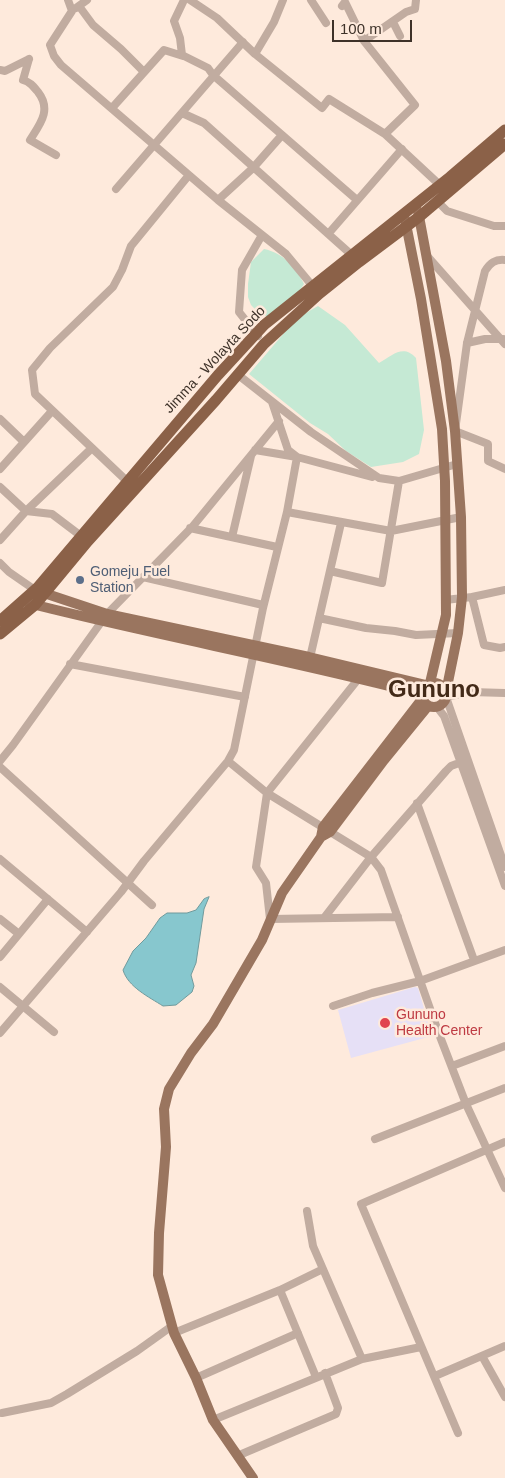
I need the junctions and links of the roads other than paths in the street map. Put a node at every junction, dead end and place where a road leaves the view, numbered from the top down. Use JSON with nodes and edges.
{"nodes":[{"id":1,"x":68,"y":0,"type":"edge"},
{"id":2,"x":87,"y":0,"type":"edge"},
{"id":3,"x":184,"y":0,"type":"edge"},
{"id":4,"x":190,"y":0,"type":"edge"},
{"id":5,"x":283,"y":0,"type":"edge"},
{"id":6,"x":310,"y":0,"type":"edge"},
{"id":7,"x":416,"y":0,"type":"edge"},
{"id":8,"x":342,"y":6,"type":"dead end"},
{"id":9,"x":76,"y":8,"type":"junction"},
{"id":10,"x":392,"y":22,"type":"junction"},
{"id":11,"x":326,"y":23,"type":"dead end"},
{"id":12,"x":400,"y":36,"type":"dead end"},
{"id":13,"x":364,"y":41,"type":"junction"},
{"id":14,"x":242,"y":42,"type":"junction"},
{"id":15,"x":255,"y":54,"type":"junction"},
{"id":16,"x":183,"y":56,"type":"junction"},
{"id":17,"x":0,"y":70,"type":"edge"},
{"id":18,"x":144,"y":72,"type":"junction"},
{"id":19,"x":213,"y":74,"type":"junction"},
{"id":20,"x":112,"y":108,"type":"junction"},
{"id":21,"x":182,"y":113,"type":"junction"},
{"id":22,"x":505,"y":130,"type":"edge"},
{"id":23,"x":385,"y":134,"type":"junction"},
{"id":24,"x":282,"y":135,"type":"junction"},
{"id":25,"x":153,"y":144,"type":"junction"},
{"id":26,"x":505,"y":144,"type":"edge"},
{"id":27,"x":402,"y":149,"type":"junction"},
{"id":28,"x":56,"y":155,"type":"dead end"},
{"id":29,"x":253,"y":168,"type":"junction"},
{"id":30,"x":189,"y":175,"type":"junction"},
{"id":31,"x":116,"y":189,"type":"dead end"},
{"id":32,"x":444,"y":189,"type":"junction"},
{"id":33,"x":218,"y":200,"type":"junction"},
{"id":34,"x":357,"y":200,"type":"junction"},
{"id":35,"x":438,"y":202,"type":"junction"},
{"id":36,"x":416,"y":204,"type":"junction"},
{"id":37,"x":403,"y":214,"type":"junction"},
{"id":38,"x":419,"y":217,"type":"junction"},
{"id":39,"x":505,"y":226,"type":"edge"},
{"id":40,"x":407,"y":227,"type":"junction"},
{"id":41,"x":329,"y":233,"type":"junction"},
{"id":42,"x":262,"y":235,"type":"junction"},
{"id":43,"x":428,"y":257,"type":"junction"},
{"id":44,"x":355,"y":258,"type":"junction"},
{"id":45,"x":505,"y":260,"type":"edge"},
{"id":46,"x":316,"y":290,"type":"junction"},
{"id":47,"x":475,"y":311,"type":"junction"},
{"id":48,"x":256,"y":334,"type":"junction"},
{"id":49,"x":503,"y":341,"type":"edge"},
{"id":50,"x":467,"y":343,"type":"junction"},
{"id":51,"x":264,"y":344,"type":"junction"},
{"id":52,"x":237,"y":374,"type":"junction"},
{"id":53,"x":272,"y":402,"type":"junction"},
{"id":54,"x":52,"y":411,"type":"junction"},
{"id":55,"x":0,"y":420,"type":"edge"},
{"id":56,"x":279,"y":421,"type":"junction"},
{"id":57,"x":455,"y":431,"type":"junction"},
{"id":58,"x":24,"y":442,"type":"junction"},
{"id":59,"x":92,"y":448,"type":"junction"},
{"id":60,"x":253,"y":452,"type":"junction"},
{"id":61,"x":297,"y":457,"type":"junction"},
{"id":62,"x":456,"y":464,"type":"junction"},
{"id":63,"x":444,"y":468,"type":"junction"},
{"id":64,"x":0,"y":469,"type":"edge"},
{"id":65,"x":505,"y":469,"type":"edge"},
{"id":66,"x":379,"y":478,"type":"junction"},
{"id":67,"x":399,"y":481,"type":"junction"},
{"id":68,"x":131,"y":485,"type":"junction"},
{"id":69,"x":0,"y":487,"type":"edge"},
{"id":70,"x":26,"y":511,"type":"junction"},
{"id":71,"x":287,"y":512,"type":"junction"},
{"id":72,"x":461,"y":517,"type":"junction"},
{"id":73,"x":445,"y":520,"type":"junction"},
{"id":74,"x":341,"y":523,"type":"junction"},
{"id":75,"x":190,"y":528,"type":"junction"},
{"id":76,"x":391,"y":531,"type":"junction"},
{"id":77,"x":232,"y":537,"type":"junction"},
{"id":78,"x":85,"y":539,"type":"junction"},
{"id":79,"x":0,"y":540,"type":"edge"},
{"id":80,"x":277,"y":547,"type":"junction"},
{"id":81,"x":0,"y":563,"type":"edge"},
{"id":82,"x":330,"y":571,"type":"junction"},
{"id":83,"x":143,"y":577,"type":"junction"},
{"id":84,"x":505,"y":590,"type":"edge"},
{"id":85,"x":40,"y":592,"type":"junction"},
{"id":86,"x":467,"y":597,"type":"junction"},
{"id":87,"x":445,"y":600,"type":"junction"},
{"id":88,"x":22,"y":601,"type":"junction"},
{"id":89,"x":35,"y":605,"type":"junction"},
{"id":90,"x":263,"y":605,"type":"junction"},
{"id":91,"x":104,"y":617,"type":"junction"},
{"id":92,"x":319,"y":618,"type":"junction"},
{"id":93,"x":0,"y":621,"type":"edge"},
{"id":94,"x":458,"y":633,"type":"junction"},
{"id":95,"x":0,"y":634,"type":"edge"},
{"id":96,"x":441,"y":634,"type":"junction"},
{"id":97,"x":505,"y":647,"type":"edge"},
{"id":98,"x":254,"y":650,"type":"junction"},
{"id":99,"x":309,"y":662,"type":"junction"},
{"id":100,"x":70,"y":664,"type":"junction"},
{"id":101,"x":359,"y":678,"type":"junction"},
{"id":102,"x":505,"y":693,"type":"edge"},
{"id":103,"x":446,"y":694,"type":"junction"},
{"id":104,"x":427,"y":696,"type":"junction"},
{"id":105,"x":245,"y":698,"type":"junction"},
{"id":106,"x":0,"y":761,"type":"edge"},
{"id":107,"x":228,"y":761,"type":"junction"},
{"id":108,"x":464,"y":761,"type":"junction"},
{"id":109,"x":0,"y":767,"type":"edge"},
{"id":110,"x":266,"y":793,"type":"junction"},
{"id":111,"x":417,"y":803,"type":"junction"},
{"id":112,"x":325,"y":832,"type":"junction"},
{"id":113,"x":371,"y":857,"type":"junction"},
{"id":114,"x":0,"y":859,"type":"edge"},
{"id":115,"x":505,"y":867,"type":"edge"},
{"id":116,"x":128,"y":883,"type":"junction"},
{"id":117,"x":505,"y":886,"type":"edge"},
{"id":118,"x":48,"y":899,"type":"junction"},
{"id":119,"x":152,"y":905,"type":"dead end"},
{"id":120,"x":398,"y":917,"type":"junction"},
{"id":121,"x":324,"y":918,"type":"junction"},
{"id":122,"x":0,"y":919,"type":"edge"},
{"id":123,"x":270,"y":919,"type":"junction"},
{"id":124,"x":87,"y":932,"type":"junction"},
{"id":125,"x":19,"y":934,"type":"junction"},
{"id":126,"x":505,"y":950,"type":"edge"},
{"id":127,"x":0,"y":957,"type":"edge"},
{"id":128,"x":474,"y":960,"type":"junction"},
{"id":129,"x":420,"y":980,"type":"junction"},
{"id":130,"x":0,"y":987,"type":"edge"},
{"id":131,"x":334,"y":1006,"type":"dead end"},
{"id":132,"x":23,"y":1007,"type":"junction"},
{"id":133,"x":54,"y":1032,"type":"dead end"},
{"id":134,"x":0,"y":1034,"type":"edge"},
{"id":135,"x":505,"y":1046,"type":"edge"},
{"id":136,"x":452,"y":1066,"type":"junction"},
{"id":137,"x":505,"y":1088,"type":"edge"},
{"id":138,"x":466,"y":1104,"type":"junction"},
{"id":139,"x":375,"y":1139,"type":"dead end"},
{"id":140,"x":505,"y":1142,"type":"edge"},
{"id":141,"x":487,"y":1149,"type":"junction"},
{"id":142,"x":505,"y":1188,"type":"edge"},
{"id":143,"x":307,"y":1211,"type":"dead end"},
{"id":144,"x":323,"y":1270,"type":"junction"},
{"id":145,"x":280,"y":1290,"type":"junction"},
{"id":146,"x":173,"y":1329,"type":"junction"},
{"id":147,"x":298,"y":1333,"type":"junction"},
{"id":148,"x":505,"y":1346,"type":"edge"},
{"id":149,"x":421,"y":1347,"type":"junction"},
{"id":150,"x":482,"y":1356,"type":"junction"},
{"id":151,"x":362,"y":1359,"type":"junction"},
{"id":152,"x":325,"y":1373,"type":"junction"},
{"id":153,"x":435,"y":1376,"type":"junction"},
{"id":154,"x":316,"y":1377,"type":"junction"},
{"id":155,"x":196,"y":1378,"type":"junction"},
{"id":156,"x":505,"y":1397,"type":"edge"},
{"id":157,"x":2,"y":1413,"type":"dead end"},
{"id":158,"x":213,"y":1420,"type":"junction"},
{"id":159,"x":458,"y":1433,"type":"dead end"},
{"id":160,"x":237,"y":1456,"type":"junction"},
{"id":161,"x":253,"y":1478,"type":"edge"}],
"edges":[{"from":1,"to":9,"type":"street"},
{"from":2,"to":9,"type":"street"},
{"from":3,"to":16,"type":"street"},
{"from":4,"to":14,"type":"street"},
{"from":5,"to":15,"type":"street"},
{"from":6,"to":11,"type":"street"},
{"from":7,"to":10,"type":"street"},
{"from":8,"to":13,"type":"street"},
{"from":9,"to":18,"type":"street"},
{"from":9,"to":20,"type":"street"},
{"from":10,"to":12,"type":"street"},
{"from":10,"to":13,"type":"street"},
{"from":13,"to":23,"type":"street"},
{"from":14,"to":15,"type":"street"},
{"from":14,"to":19,"type":"street"},
{"from":15,"to":23,"type":"street"},
{"from":16,"to":18,"type":"street"},
{"from":16,"to":19,"type":"street"},
{"from":17,"to":28,"type":"street"},
{"from":18,"to":20,"type":"street"},
{"from":19,"to":21,"type":"street"},
{"from":19,"to":24,"type":"street"},
{"from":20,"to":25,"type":"street"},
{"from":21,"to":25,"type":"street"},
{"from":21,"to":29,"type":"street"},
{"from":22,"to":32,"type":"highway","name":"Jimma - Wolayta Sodo"},
{"from":23,"to":27,"type":"street"},
{"from":24,"to":29,"type":"street"},
{"from":24,"to":34,"type":"street"},
{"from":25,"to":30,"type":"street"},
{"from":25,"to":31,"type":"street"},
{"from":26,"to":32,"type":"highway","name":"Jimma - Wolayta Sodo"},
{"from":27,"to":32,"type":"street"},
{"from":27,"to":34,"type":"street"},
{"from":29,"to":33,"type":"street"},
{"from":29,"to":41,"type":"street"},
{"from":30,"to":33,"type":"street"},
{"from":30,"to":54,"type":"street"},
{"from":32,"to":35,"type":"highway","name":"Jimma - Wolayta Sodo"},
{"from":32,"to":36,"type":"highway","name":"Jimma - Wolayta Sodo"},
{"from":33,"to":42,"type":"street"},
{"from":34,"to":41,"type":"street"},
{"from":35,"to":38,"type":"highway","name":"Jimma - Wolayta Sodo"},
{"from":35,"to":39,"type":"street"},
{"from":36,"to":37,"type":"highway","name":"Jimma - Wolayta Sodo"},
{"from":36,"to":38,"type":"main road"},
{"from":37,"to":40,"type":"main road"},
{"from":37,"to":44,"type":"highway","name":"Jimma - Wolayta Sodo"},
{"from":38,"to":40,"type":"highway","name":"Jimma - Wolayta Sodo"},
{"from":38,"to":43,"type":"main road"},
{"from":40,"to":44,"type":"highway","name":"Jimma - Wolayta Sodo"},
{"from":40,"to":63,"type":"main road"},
{"from":41,"to":44,"type":"street"},
{"from":42,"to":46,"type":"street"},
{"from":42,"to":48,"type":"street"},
{"from":43,"to":47,"type":"street"},
{"from":43,"to":57,"type":"main road"},
{"from":44,"to":46,"type":"highway","name":"Jimma - Wolayta Sodo"},
{"from":45,"to":47,"type":"street"},
{"from":46,"to":48,"type":"highway","name":"Jimma - Wolayta Sodo"},
{"from":46,"to":51,"type":"highway","name":"Jimma - Wolayta Sodo"},
{"from":47,"to":49,"type":"street"},
{"from":47,"to":50,"type":"street"},
{"from":48,"to":51,"type":"street"},
{"from":48,"to":68,"type":"highway","name":"Jimma - Wolayta Sodo"},
{"from":49,"to":50,"type":"street"},
{"from":50,"to":57,"type":"street"},
{"from":51,"to":52,"type":"highway","name":"Jimma - Wolayta Sodo"},
{"from":52,"to":53,"type":"street"},
{"from":52,"to":68,"type":"highway","name":"Jimma - Wolayta Sodo"},
{"from":53,"to":56,"type":"street"},
{"from":53,"to":66,"type":"street"},
{"from":54,"to":58,"type":"street"},
{"from":54,"to":59,"type":"street"},
{"from":55,"to":58,"type":"street"},
{"from":56,"to":60,"type":"street"},
{"from":56,"to":61,"type":"street"},
{"from":57,"to":62,"type":"main road"},
{"from":57,"to":65,"type":"street"},
{"from":58,"to":64,"type":"street"},
{"from":59,"to":68,"type":"street"},
{"from":59,"to":70,"type":"street"},
{"from":60,"to":61,"type":"street"},
{"from":60,"to":75,"type":"street"},
{"from":60,"to":77,"type":"street"},
{"from":61,"to":66,"type":"street"},
{"from":61,"to":71,"type":"street"},
{"from":62,"to":63,"type":"street"},
{"from":62,"to":72,"type":"main road"},
{"from":63,"to":67,"type":"street"},
{"from":63,"to":73,"type":"main road"},
{"from":66,"to":67,"type":"street"},
{"from":67,"to":76,"type":"street"},
{"from":68,"to":78,"type":"highway","name":"Jimma - Wolayta Sodo"},
{"from":69,"to":70,"type":"street"},
{"from":70,"to":78,"type":"street"},
{"from":70,"to":79,"type":"street"},
{"from":71,"to":74,"type":"street"},
{"from":71,"to":80,"type":"street"},
{"from":72,"to":73,"type":"street"},
{"from":72,"to":86,"type":"main road"},
{"from":73,"to":76,"type":"street"},
{"from":73,"to":87,"type":"main road"},
{"from":74,"to":76,"type":"street"},
{"from":74,"to":82,"type":"street"},
{"from":75,"to":77,"type":"street"},
{"from":75,"to":83,"type":"street"},
{"from":76,"to":82,"type":"street"},
{"from":77,"to":80,"type":"street"},
{"from":78,"to":85,"type":"highway","name":"Jimma - Wolayta Sodo"},
{"from":80,"to":90,"type":"street"},
{"from":81,"to":85,"type":"street"},
{"from":82,"to":92,"type":"street"},
{"from":83,"to":90,"type":"street"},
{"from":83,"to":91,"type":"street"},
{"from":84,"to":86,"type":"street"},
{"from":85,"to":88,"type":"highway","name":"Jimma - Wolayta Sodo"},
{"from":85,"to":89,"type":"highway","name":"Jimma - Wolayta Sodo"},
{"from":85,"to":91,"type":"main road"},
{"from":86,"to":87,"type":"street"},
{"from":86,"to":94,"type":"main road"},
{"from":86,"to":97,"type":"street"},
{"from":87,"to":96,"type":"main road"},
{"from":88,"to":89,"type":"main road"},
{"from":88,"to":93,"type":"highway","name":"Jimma - Wolayta Sodo"},
{"from":89,"to":91,"type":"main road"},
{"from":89,"to":95,"type":"highway","name":"Jimma - Wolayta Sodo"},
{"from":90,"to":98,"type":"street"},
{"from":91,"to":98,"type":"main road"},
{"from":91,"to":100,"type":"street"},
{"from":92,"to":96,"type":"street"},
{"from":92,"to":99,"type":"street"},
{"from":94,"to":96,"type":"street"},
{"from":94,"to":103,"type":"main road"},
{"from":96,"to":104,"type":"main road"},
{"from":98,"to":99,"type":"main road"},
{"from":98,"to":105,"type":"street"},
{"from":99,"to":101,"type":"main road"},
{"from":99,"to":104,"type":"main road"},
{"from":100,"to":105,"type":"street"},
{"from":100,"to":106,"type":"street"},
{"from":101,"to":104,"type":"main road"},
{"from":101,"to":110,"type":"street"},
{"from":102,"to":103,"type":"street"},
{"from":103,"to":104,"type":"main road"},
{"from":103,"to":104,"type":"main road"},
{"from":103,"to":108,"type":"street"},
{"from":104,"to":108,"type":"street"},
{"from":104,"to":112,"type":"main road"},
{"from":105,"to":107,"type":"street"},
{"from":107,"to":110,"type":"street"},
{"from":107,"to":116,"type":"street"},
{"from":108,"to":111,"type":"street"},
{"from":108,"to":115,"type":"street"},
{"from":108,"to":117,"type":"street"},
{"from":109,"to":116,"type":"street"},
{"from":110,"to":112,"type":"street"},
{"from":110,"to":123,"type":"street"},
{"from":111,"to":113,"type":"street"},
{"from":111,"to":128,"type":"street"},
{"from":112,"to":113,"type":"street"},
{"from":112,"to":123,"type":"main road"},
{"from":113,"to":120,"type":"street"},
{"from":113,"to":121,"type":"street"},
{"from":114,"to":118,"type":"street"},
{"from":116,"to":119,"type":"street"},
{"from":116,"to":124,"type":"street"},
{"from":118,"to":124,"type":"street"},
{"from":118,"to":125,"type":"street"},
{"from":120,"to":121,"type":"street"},
{"from":120,"to":129,"type":"street"},
{"from":121,"to":123,"type":"street"},
{"from":122,"to":125,"type":"street"},
{"from":123,"to":146,"type":"main road"},
{"from":124,"to":132,"type":"street"},
{"from":125,"to":127,"type":"street"},
{"from":126,"to":128,"type":"street"},
{"from":128,"to":129,"type":"street"},
{"from":129,"to":131,"type":"street"},
{"from":129,"to":136,"type":"street"},
{"from":130,"to":132,"type":"street"},
{"from":132,"to":133,"type":"street"},
{"from":132,"to":134,"type":"street"},
{"from":135,"to":136,"type":"street"},
{"from":136,"to":138,"type":"street"},
{"from":137,"to":138,"type":"street"},
{"from":138,"to":139,"type":"street"},
{"from":138,"to":141,"type":"street"},
{"from":140,"to":141,"type":"street"},
{"from":141,"to":142,"type":"street"},
{"from":141,"to":149,"type":"street"},
{"from":143,"to":144,"type":"street"},
{"from":144,"to":145,"type":"street"},
{"from":144,"to":151,"type":"street"},
{"from":145,"to":146,"type":"street"},
{"from":145,"to":147,"type":"street"},
{"from":146,"to":155,"type":"main road"},
{"from":146,"to":157,"type":"street"},
{"from":147,"to":154,"type":"street"},
{"from":147,"to":155,"type":"street"},
{"from":148,"to":150,"type":"street"},
{"from":149,"to":151,"type":"street"},
{"from":149,"to":153,"type":"street"},
{"from":150,"to":153,"type":"street"},
{"from":150,"to":156,"type":"street"},
{"from":151,"to":152,"type":"street"},
{"from":152,"to":154,"type":"street"},
{"from":152,"to":160,"type":"street"},
{"from":153,"to":159,"type":"street"},
{"from":154,"to":158,"type":"street"},
{"from":155,"to":158,"type":"main road"},
{"from":158,"to":160,"type":"main road"},
{"from":160,"to":161,"type":"main road"}]}
